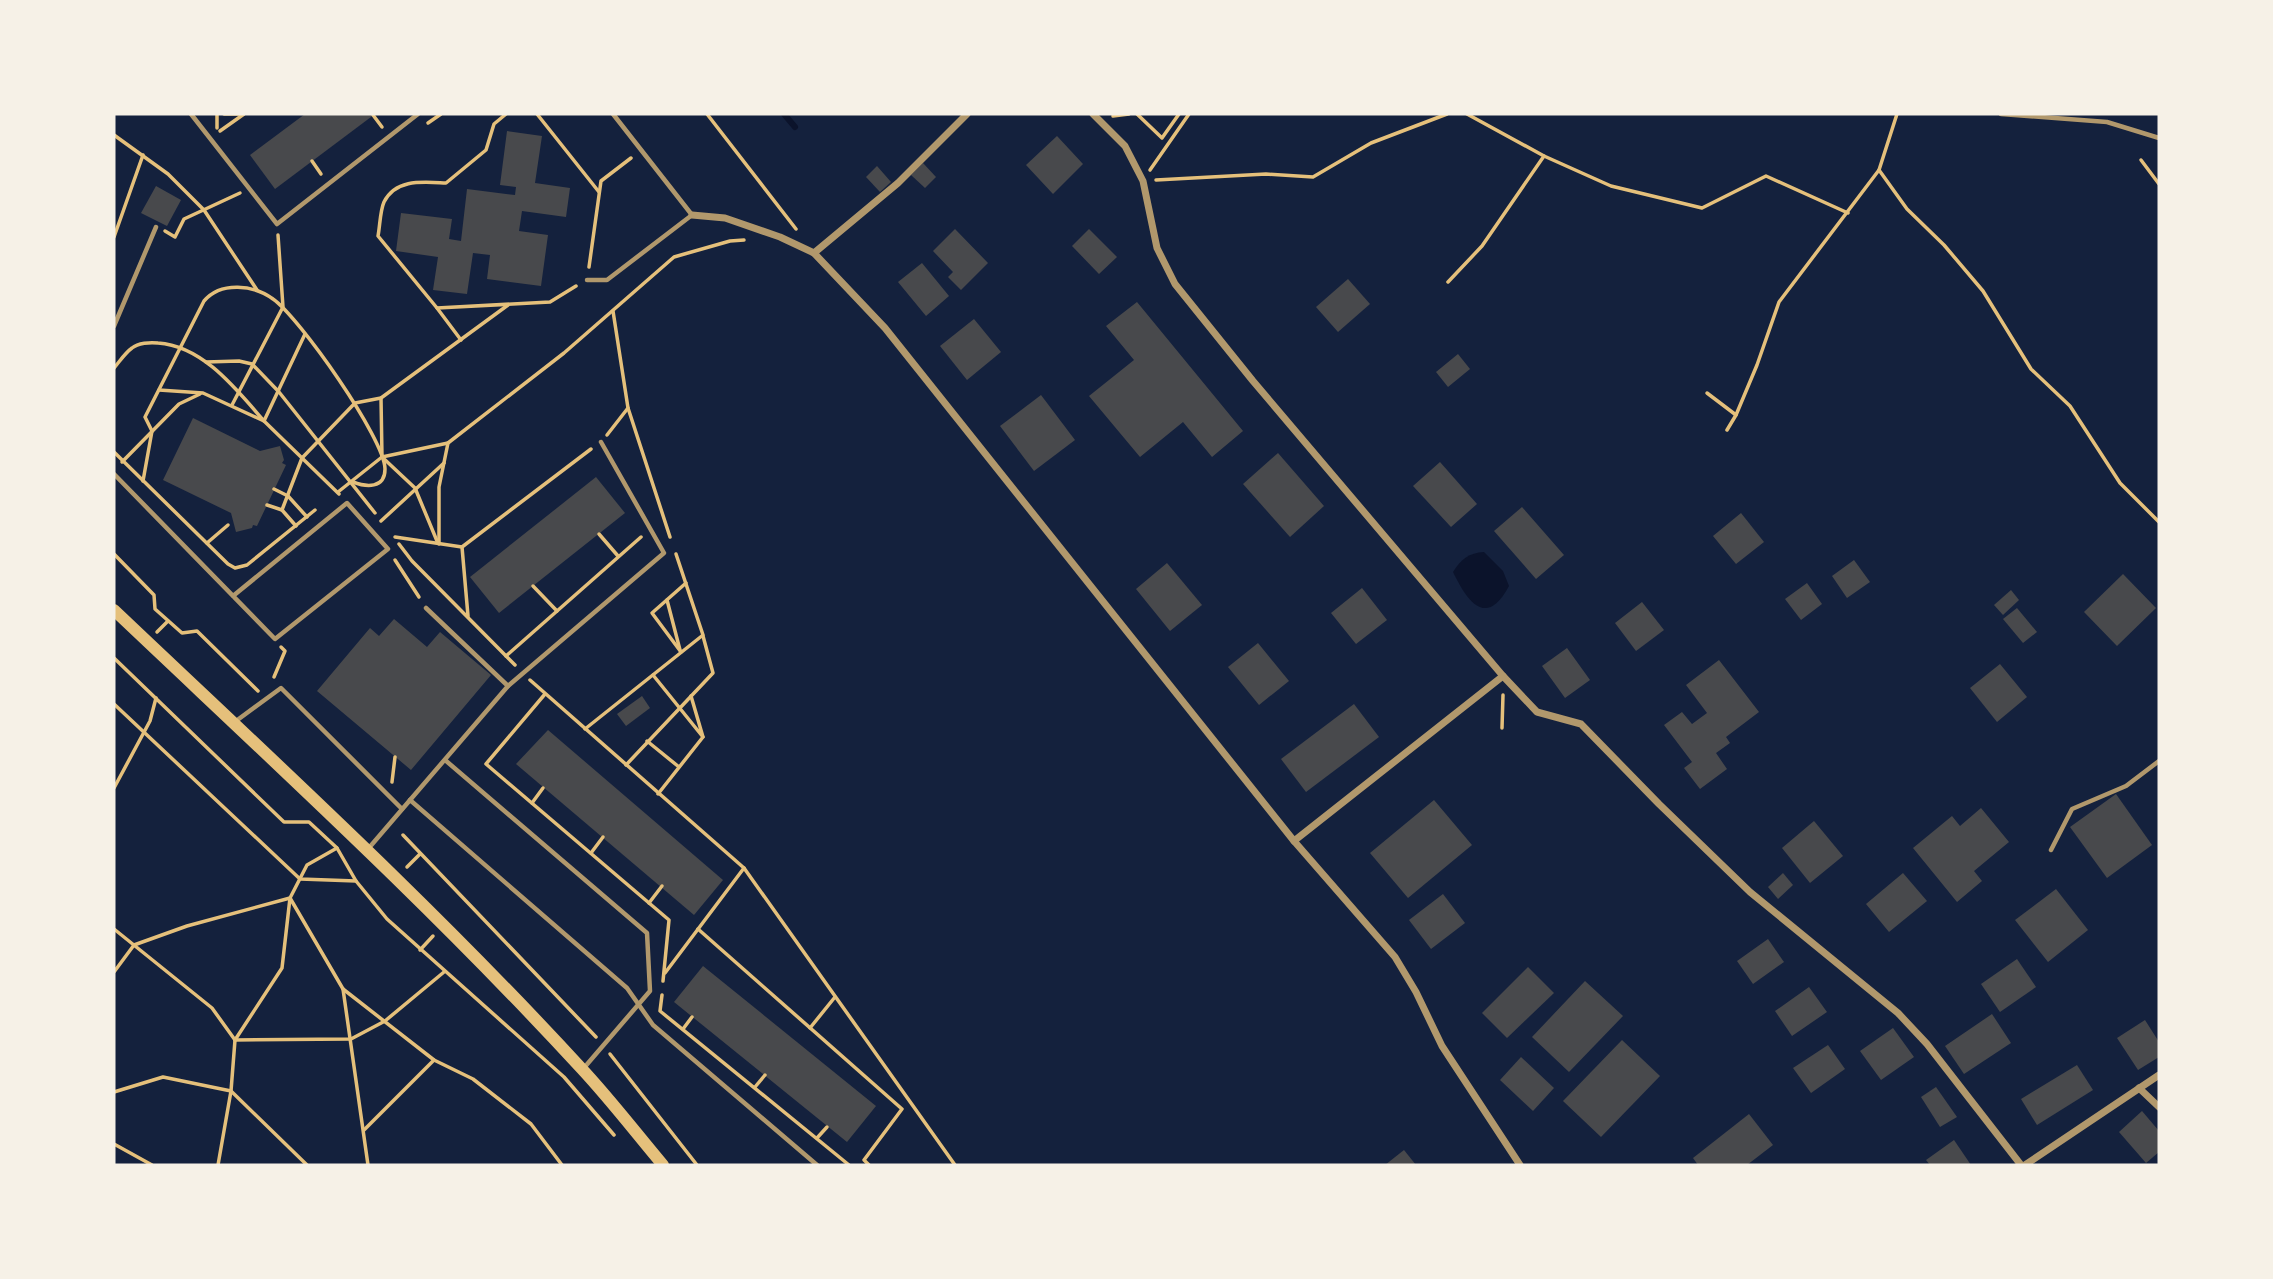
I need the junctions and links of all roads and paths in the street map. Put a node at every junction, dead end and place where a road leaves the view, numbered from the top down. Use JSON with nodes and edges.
{"nodes":[{"id":1,"x":191,"y":114,"type":"edge"},
{"id":2,"x":224,"y":114,"type":"edge"},
{"id":3,"x":243,"y":114,"type":"edge"},
{"id":4,"x":418,"y":114,"type":"edge"},
{"id":5,"x":506,"y":114,"type":"edge"},
{"id":6,"x":537,"y":114,"type":"edge"},
{"id":7,"x":613,"y":114,"type":"edge"},
{"id":8,"x":707,"y":114,"type":"edge"},
{"id":9,"x":967,"y":114,"type":"edge"},
{"id":10,"x":1093,"y":114,"type":"edge"},
{"id":11,"x":1137,"y":114,"type":"edge"},
{"id":12,"x":1178,"y":114,"type":"edge"},
{"id":13,"x":1189,"y":114,"type":"edge"},
{"id":14,"x":1447,"y":114,"type":"edge"},
{"id":15,"x":1467,"y":114,"type":"edge"},
{"id":16,"x":1897,"y":114,"type":"edge"},
{"id":17,"x":2001,"y":114,"type":"edge"},
{"id":18,"x":373,"y":116,"type":"dead end"},
{"id":19,"x":391,"y":120,"type":"dead end"},
{"id":20,"x":382,"y":127,"type":"junction"},
{"id":21,"x":217,"y":134,"type":"dead end"},
{"id":22,"x":114,"y":135,"type":"edge"},
{"id":23,"x":372,"y":135,"type":"dead end"},
{"id":24,"x":2159,"y":138,"type":"edge"},
{"id":25,"x":641,"y":150,"type":"junction"},
{"id":26,"x":1163,"y":152,"type":"dead end"},
{"id":27,"x":143,"y":155,"type":"junction"},
{"id":28,"x":1544,"y":156,"type":"junction"},
{"id":29,"x":2141,"y":160,"type":"dead end"},
{"id":30,"x":312,"y":162,"type":"dead end"},
{"id":31,"x":1879,"y":170,"type":"junction"},
{"id":32,"x":312,"y":181,"type":"dead end"},
{"id":33,"x":1143,"y":181,"type":"junction"},
{"id":34,"x":2159,"y":184,"type":"edge"},
{"id":35,"x":250,"y":189,"type":"junction"},
{"id":36,"x":599,"y":192,"type":"junction"},
{"id":37,"x":204,"y":210,"type":"junction"},
{"id":38,"x":1848,"y":212,"type":"junction"},
{"id":39,"x":692,"y":215,"type":"junction"},
{"id":40,"x":277,"y":224,"type":"junction"},
{"id":41,"x":156,"y":228,"type":"joint"},
{"id":42,"x":114,"y":237,"type":"edge"},
{"id":43,"x":745,"y":240,"type":"dead end"},
{"id":44,"x":814,"y":253,"type":"junction"},
{"id":45,"x":587,"y":280,"type":"junction"},
{"id":46,"x":1448,"y":282,"type":"dead end"},
{"id":47,"x":258,"y":291,"type":"junction"},
{"id":48,"x":510,"y":304,"type":"junction"},
{"id":49,"x":283,"y":307,"type":"junction"},
{"id":50,"x":437,"y":308,"type":"junction"},
{"id":51,"x":612,"y":310,"type":"junction"},
{"id":52,"x":114,"y":326,"type":"edge"},
{"id":53,"x":306,"y":333,"type":"junction"},
{"id":54,"x":461,"y":340,"type":"junction"},
{"id":55,"x":181,"y":347,"type":"junction"},
{"id":56,"x":206,"y":362,"type":"junction"},
{"id":57,"x":252,"y":364,"type":"junction"},
{"id":58,"x":114,"y":368,"type":"edge"},
{"id":59,"x":159,"y":390,"type":"junction"},
{"id":60,"x":239,"y":392,"type":"junction"},
{"id":61,"x":279,"y":392,"type":"junction"},
{"id":62,"x":203,"y":393,"type":"junction"},
{"id":63,"x":1707,"y":393,"type":"dead end"},
{"id":64,"x":381,"y":398,"type":"junction"},
{"id":65,"x":355,"y":403,"type":"junction"},
{"id":66,"x":232,"y":405,"type":"junction"},
{"id":67,"x":628,"y":408,"type":"junction"},
{"id":68,"x":1736,"y":415,"type":"junction"},
{"id":69,"x":264,"y":421,"type":"junction"},
{"id":70,"x":1727,"y":430,"type":"dead end"},
{"id":71,"x":152,"y":431,"type":"junction"},
{"id":72,"x":318,"y":441,"type":"junction"},
{"id":73,"x":601,"y":442,"type":"junction"},
{"id":74,"x":448,"y":443,"type":"junction"},
{"id":75,"x":114,"y":452,"type":"edge"},
{"id":76,"x":382,"y":457,"type":"junction"},
{"id":77,"x":302,"y":458,"type":"junction"},
{"id":78,"x":123,"y":461,"type":"junction"},
{"id":79,"x":444,"y":462,"type":"junction"},
{"id":80,"x":114,"y":472,"type":"edge"},
{"id":81,"x":143,"y":481,"type":"junction"},
{"id":82,"x":351,"y":481,"type":"junction"},
{"id":83,"x":415,"y":488,"type":"junction"},
{"id":84,"x":274,"y":489,"type":"dead end"},
{"id":85,"x":337,"y":493,"type":"junction"},
{"id":86,"x":288,"y":496,"type":"junction"},
{"id":87,"x":347,"y":503,"type":"junction"},
{"id":88,"x":267,"y":505,"type":"dead end"},
{"id":89,"x":317,"y":509,"type":"dead end"},
{"id":90,"x":282,"y":510,"type":"junction"},
{"id":91,"x":307,"y":517,"type":"junction"},
{"id":92,"x":381,"y":521,"type":"junction"},
{"id":93,"x":2159,"y":522,"type":"edge"},
{"id":94,"x":228,"y":525,"type":"dead end"},
{"id":95,"x":296,"y":526,"type":"junction"},
{"id":96,"x":316,"y":529,"type":"junction"},
{"id":97,"x":650,"y":529,"type":"junction"},
{"id":98,"x":599,"y":534,"type":"dead end"},
{"id":99,"x":394,"y":537,"type":"junction"},
{"id":100,"x":206,"y":543,"type":"junction"},
{"id":101,"x":439,"y":544,"type":"junction"},
{"id":102,"x":463,"y":547,"type":"junction"},
{"id":103,"x":388,"y":549,"type":"junction"},
{"id":104,"x":114,"y":554,"type":"edge"},
{"id":105,"x":619,"y":557,"type":"junction"},
{"id":106,"x":685,"y":583,"type":"junction"},
{"id":107,"x":533,"y":586,"type":"dead end"},
{"id":108,"x":233,"y":596,"type":"junction"},
{"id":109,"x":666,"y":600,"type":"junction"},
{"id":110,"x":426,"y":608,"type":"joint"},
{"id":111,"x":114,"y":610,"type":"edge"},
{"id":112,"x":557,"y":611,"type":"junction"},
{"id":113,"x":468,"y":618,"type":"junction"},
{"id":114,"x":703,"y":635,"type":"junction"},
{"id":115,"x":275,"y":639,"type":"junction"},
{"id":116,"x":681,"y":652,"type":"junction"},
{"id":117,"x":506,"y":656,"type":"junction"},
{"id":118,"x":114,"y":658,"type":"edge"},
{"id":119,"x":523,"y":673,"type":"junction"},
{"id":120,"x":653,"y":675,"type":"junction"},
{"id":121,"x":1503,"y":676,"type":"junction"},
{"id":122,"x":508,"y":686,"type":"junction"},
{"id":123,"x":259,"y":692,"type":"dead end"},
{"id":124,"x":545,"y":694,"type":"junction"},
{"id":125,"x":691,"y":695,"type":"junction"},
{"id":126,"x":156,"y":698,"type":"junction"},
{"id":127,"x":263,"y":701,"type":"junction"},
{"id":128,"x":114,"y":704,"type":"edge"},
{"id":129,"x":679,"y":707,"type":"junction"},
{"id":130,"x":233,"y":723,"type":"junction"},
{"id":131,"x":1502,"y":728,"type":"dead end"},
{"id":132,"x":585,"y":729,"type":"junction"},
{"id":133,"x":144,"y":732,"type":"junction"},
{"id":134,"x":703,"y":737,"type":"junction"},
{"id":135,"x":648,"y":741,"type":"junction"},
{"id":136,"x":395,"y":757,"type":"dead end"},
{"id":137,"x":445,"y":760,"type":"junction"},
{"id":138,"x":2159,"y":761,"type":"edge"},
{"id":139,"x":626,"y":765,"type":"junction"},
{"id":140,"x":679,"y":767,"type":"junction"},
{"id":141,"x":392,"y":784,"type":"dead end"},
{"id":142,"x":114,"y":788,"type":"edge"},
{"id":143,"x":543,"y":788,"type":"dead end"},
{"id":144,"x":658,"y":794,"type":"junction"},
{"id":145,"x":410,"y":800,"type":"junction"},
{"id":146,"x":531,"y":803,"type":"junction"},
{"id":147,"x":402,"y":809,"type":"junction"},
{"id":148,"x":403,"y":835,"type":"dead end"},
{"id":149,"x":603,"y":837,"type":"dead end"},
{"id":150,"x":1294,"y":841,"type":"junction"},
{"id":151,"x":337,"y":848,"type":"junction"},
{"id":152,"x":368,"y":850,"type":"junction"},
{"id":153,"x":2052,"y":850,"type":"dead end"},
{"id":154,"x":591,"y":853,"type":"junction"},
{"id":155,"x":421,"y":854,"type":"junction"},
{"id":156,"x":744,"y":868,"type":"junction"},
{"id":157,"x":406,"y":869,"type":"dead end"},
{"id":158,"x":300,"y":879,"type":"junction"},
{"id":159,"x":356,"y":881,"type":"junction"},
{"id":160,"x":662,"y":886,"type":"dead end"},
{"id":161,"x":290,"y":898,"type":"junction"},
{"id":162,"x":649,"y":903,"type":"junction"},
{"id":163,"x":114,"y":929,"type":"edge"},
{"id":164,"x":698,"y":929,"type":"junction"},
{"id":165,"x":134,"y":946,"type":"junction"},
{"id":166,"x":114,"y":972,"type":"edge"},
{"id":167,"x":444,"y":972,"type":"junction"},
{"id":168,"x":664,"y":974,"type":"junction"},
{"id":169,"x":343,"y":989,"type":"junction"},
{"id":170,"x":835,"y":997,"type":"junction"},
{"id":171,"x":639,"y":1004,"type":"junction"},
{"id":172,"x":692,"y":1017,"type":"dead end"},
{"id":173,"x":385,"y":1021,"type":"junction"},
{"id":174,"x":810,"y":1028,"type":"junction"},
{"id":175,"x":683,"y":1029,"type":"junction"},
{"id":176,"x":234,"y":1040,"type":"junction"},
{"id":177,"x":351,"y":1040,"type":"junction"},
{"id":178,"x":603,"y":1044,"type":"junction"},
{"id":179,"x":434,"y":1060,"type":"junction"},
{"id":180,"x":583,"y":1069,"type":"junction"},
{"id":181,"x":2159,"y":1075,"type":"edge"},
{"id":182,"x":765,"y":1076,"type":"dead end"},
{"id":183,"x":754,"y":1087,"type":"junction"},
{"id":184,"x":2139,"y":1088,"type":"junction"},
{"id":185,"x":231,"y":1091,"type":"junction"},
{"id":186,"x":114,"y":1092,"type":"edge"},
{"id":187,"x":909,"y":1100,"type":"junction"},
{"id":188,"x":2159,"y":1107,"type":"edge"},
{"id":189,"x":902,"y":1109,"type":"junction"},
{"id":190,"x":827,"y":1126,"type":"dead end"},
{"id":191,"x":364,"y":1131,"type":"junction"},
{"id":192,"x":615,"y":1136,"type":"dead end"},
{"id":193,"x":817,"y":1139,"type":"junction"},
{"id":194,"x":114,"y":1144,"type":"edge"},
{"id":195,"x":840,"y":1158,"type":"junction"},
{"id":196,"x":864,"y":1160,"type":"junction"},
{"id":197,"x":152,"y":1165,"type":"edge"},
{"id":198,"x":218,"y":1165,"type":"edge"},
{"id":199,"x":307,"y":1165,"type":"edge"},
{"id":200,"x":368,"y":1165,"type":"edge"},
{"id":201,"x":562,"y":1165,"type":"edge"},
{"id":202,"x":663,"y":1165,"type":"edge"},
{"id":203,"x":697,"y":1165,"type":"edge"},
{"id":204,"x":817,"y":1165,"type":"edge"},
{"id":205,"x":839,"y":1165,"type":"edge"},
{"id":206,"x":849,"y":1165,"type":"edge"},
{"id":207,"x":860,"y":1165,"type":"edge"},
{"id":208,"x":869,"y":1165,"type":"edge"},
{"id":209,"x":955,"y":1165,"type":"edge"},
{"id":210,"x":1520,"y":1165,"type":"edge"},
{"id":211,"x":2023,"y":1165,"type":"edge"}],
"edges":[{"from":1,"to":35,"type":"lane"},
{"from":2,"to":3,"type":"path"},
{"from":3,"to":21,"type":"path"},
{"from":4,"to":40,"type":"lane"},
{"from":5,"to":50,"type":"path"},
{"from":6,"to":36,"type":"path"},
{"from":7,"to":25,"type":"lane"},
{"from":8,"to":44,"type":"path"},
{"from":9,"to":44,"type":"street"},
{"from":10,"to":33,"type":"street"},
{"from":11,"to":12,"type":"path"},
{"from":13,"to":26,"type":"path"},
{"from":14,"to":33,"type":"path"},
{"from":15,"to":28,"type":"path"},
{"from":16,"to":31,"type":"path"},
{"from":17,"to":24,"type":"lane"},
{"from":18,"to":20,"type":"path"},
{"from":19,"to":20,"type":"path"},
{"from":20,"to":23,"type":"path"},
{"from":22,"to":27,"type":"path"},
{"from":25,"to":36,"type":"path"},
{"from":25,"to":39,"type":"lane"},
{"from":27,"to":37,"type":"path"},
{"from":27,"to":42,"type":"path"},
{"from":28,"to":38,"type":"path"},
{"from":28,"to":46,"type":"path"},
{"from":29,"to":34,"type":"path"},
{"from":30,"to":32,"type":"path"},
{"from":31,"to":38,"type":"path"},
{"from":31,"to":93,"type":"path"},
{"from":33,"to":121,"type":"street"},
{"from":35,"to":37,"type":"path"},
{"from":35,"to":40,"type":"lane"},
{"from":36,"to":45,"type":"path"},
{"from":37,"to":41,"type":"path"},
{"from":37,"to":47,"type":"path"},
{"from":38,"to":68,"type":"path"},
{"from":39,"to":44,"type":"street"},
{"from":39,"to":45,"type":"lane"},
{"from":40,"to":49,"type":"path"},
{"from":41,"to":52,"type":"lane"},
{"from":43,"to":51,"type":"path"},
{"from":44,"to":150,"type":"street"},
{"from":45,"to":48,"type":"path"},
{"from":47,"to":49,"type":"path"},
{"from":47,"to":55,"type":"path"},
{"from":48,"to":50,"type":"path"},
{"from":48,"to":54,"type":"path"},
{"from":49,"to":53,"type":"path"},
{"from":49,"to":57,"type":"path"},
{"from":50,"to":54,"type":"path"},
{"from":51,"to":67,"type":"path"},
{"from":51,"to":74,"type":"path"},
{"from":53,"to":61,"type":"path"},
{"from":53,"to":65,"type":"path"},
{"from":54,"to":64,"type":"path"},
{"from":55,"to":56,"type":"path"},
{"from":55,"to":58,"type":"path"},
{"from":55,"to":59,"type":"path"},
{"from":56,"to":57,"type":"path"},
{"from":56,"to":60,"type":"path"},
{"from":57,"to":60,"type":"path"},
{"from":57,"to":61,"type":"path"},
{"from":59,"to":62,"type":"path"},
{"from":59,"to":71,"type":"path"},
{"from":60,"to":66,"type":"path"},
{"from":60,"to":69,"type":"path"},
{"from":61,"to":69,"type":"path"},
{"from":61,"to":72,"type":"path"},
{"from":62,"to":66,"type":"path"},
{"from":62,"to":71,"type":"path"},
{"from":63,"to":68,"type":"path"},
{"from":64,"to":65,"type":"path"},
{"from":64,"to":76,"type":"path"},
{"from":65,"to":72,"type":"path"},
{"from":65,"to":76,"type":"path"},
{"from":66,"to":69,"type":"path"},
{"from":67,"to":73,"type":"path"},
{"from":67,"to":106,"type":"path"},
{"from":68,"to":70,"type":"path"},
{"from":69,"to":77,"type":"path"},
{"from":71,"to":78,"type":"path"},
{"from":71,"to":81,"type":"path"},
{"from":72,"to":77,"type":"path"},
{"from":72,"to":82,"type":"path"},
{"from":73,"to":97,"type":"lane"},
{"from":73,"to":102,"type":"path"},
{"from":74,"to":76,"type":"path"},
{"from":74,"to":79,"type":"path"},
{"from":75,"to":78,"type":"path"},
{"from":76,"to":82,"type":"path"},
{"from":76,"to":82,"type":"path"},
{"from":76,"to":83,"type":"path"},
{"from":77,"to":85,"type":"path"},
{"from":77,"to":86,"type":"path"},
{"from":78,"to":80,"type":"path"},
{"from":78,"to":81,"type":"path"},
{"from":79,"to":83,"type":"path"},
{"from":79,"to":101,"type":"path"},
{"from":80,"to":108,"type":"lane"},
{"from":81,"to":100,"type":"path"},
{"from":82,"to":85,"type":"path"},
{"from":82,"to":92,"type":"path"},
{"from":83,"to":92,"type":"path"},
{"from":83,"to":101,"type":"path"},
{"from":84,"to":86,"type":"path"},
{"from":85,"to":87,"type":"path"},
{"from":86,"to":90,"type":"path"},
{"from":86,"to":91,"type":"path"},
{"from":87,"to":96,"type":"lane"},
{"from":87,"to":103,"type":"lane"},
{"from":88,"to":90,"type":"path"},
{"from":89,"to":91,"type":"path"},
{"from":90,"to":95,"type":"path"},
{"from":91,"to":95,"type":"path"},
{"from":91,"to":96,"type":"path"},
{"from":92,"to":99,"type":"path"},
{"from":94,"to":100,"type":"path"},
{"from":95,"to":100,"type":"path"},
{"from":96,"to":108,"type":"lane"},
{"from":97,"to":105,"type":"path"},
{"from":97,"to":119,"type":"lane"},
{"from":98,"to":105,"type":"path"},
{"from":99,"to":101,"type":"path"},
{"from":99,"to":113,"type":"path"},
{"from":101,"to":102,"type":"path"},
{"from":102,"to":113,"type":"path"},
{"from":103,"to":110,"type":"path"},
{"from":103,"to":115,"type":"lane"},
{"from":104,"to":123,"type":"path"},
{"from":105,"to":112,"type":"path"},
{"from":106,"to":109,"type":"path"},
{"from":106,"to":114,"type":"path"},
{"from":107,"to":112,"type":"path"},
{"from":108,"to":115,"type":"lane"},
{"from":109,"to":116,"type":"path"},
{"from":109,"to":116,"type":"path"},
{"from":110,"to":122,"type":"lane"},
{"from":111,"to":130,"type":"main road"},
{"from":112,"to":117,"type":"path"},
{"from":113,"to":117,"type":"path"},
{"from":114,"to":116,"type":"path"},
{"from":114,"to":125,"type":"path"},
{"from":115,"to":127,"type":"path"},
{"from":116,"to":120,"type":"path"},
{"from":117,"to":119,"type":"path"},
{"from":118,"to":126,"type":"path"},
{"from":119,"to":122,"type":"lane"},
{"from":119,"to":124,"type":"path"},
{"from":120,"to":129,"type":"path"},
{"from":120,"to":132,"type":"path"},
{"from":121,"to":131,"type":"path"},
{"from":121,"to":150,"type":"street"},
{"from":121,"to":211,"type":"street"},
{"from":122,"to":137,"type":"lane"},
{"from":124,"to":132,"type":"path"},
{"from":124,"to":146,"type":"path"},
{"from":125,"to":129,"type":"path"},
{"from":125,"to":134,"type":"path"},
{"from":126,"to":133,"type":"path"},
{"from":126,"to":151,"type":"path"},
{"from":127,"to":130,"type":"lane"},
{"from":127,"to":147,"type":"lane"},
{"from":128,"to":133,"type":"path"},
{"from":129,"to":134,"type":"path"},
{"from":129,"to":135,"type":"path"},
{"from":130,"to":152,"type":"main road"},
{"from":132,"to":139,"type":"path"},
{"from":133,"to":142,"type":"path"},
{"from":133,"to":158,"type":"path"},
{"from":134,"to":140,"type":"path"},
{"from":135,"to":139,"type":"path"},
{"from":135,"to":140,"type":"path"},
{"from":136,"to":141,"type":"path"},
{"from":137,"to":145,"type":"lane"},
{"from":137,"to":171,"type":"lane"},
{"from":138,"to":153,"type":"lane"},
{"from":139,"to":144,"type":"path"},
{"from":140,"to":144,"type":"path"},
{"from":143,"to":146,"type":"path"},
{"from":144,"to":156,"type":"path"},
{"from":145,"to":147,"type":"lane"},
{"from":145,"to":171,"type":"lane"},
{"from":146,"to":154,"type":"path"},
{"from":147,"to":152,"type":"lane"},
{"from":148,"to":155,"type":"path"},
{"from":149,"to":154,"type":"path"},
{"from":150,"to":210,"type":"street"},
{"from":151,"to":158,"type":"path"},
{"from":151,"to":159,"type":"path"},
{"from":152,"to":180,"type":"main road"},
{"from":154,"to":162,"type":"path"},
{"from":155,"to":157,"type":"path"},
{"from":155,"to":178,"type":"path"},
{"from":156,"to":164,"type":"path"},
{"from":156,"to":170,"type":"path"},
{"from":158,"to":159,"type":"path"},
{"from":158,"to":161,"type":"path"},
{"from":159,"to":167,"type":"path"},
{"from":160,"to":162,"type":"path"},
{"from":161,"to":165,"type":"path"},
{"from":161,"to":169,"type":"path"},
{"from":161,"to":176,"type":"path"},
{"from":162,"to":168,"type":"path"},
{"from":163,"to":165,"type":"path"},
{"from":164,"to":168,"type":"path"},
{"from":164,"to":174,"type":"path"},
{"from":165,"to":166,"type":"path"},
{"from":165,"to":176,"type":"path"},
{"from":167,"to":173,"type":"path"},
{"from":167,"to":192,"type":"path"},
{"from":168,"to":175,"type":"path"},
{"from":169,"to":173,"type":"path"},
{"from":169,"to":177,"type":"path"},
{"from":170,"to":174,"type":"path"},
{"from":170,"to":187,"type":"path"},
{"from":171,"to":178,"type":"lane"},
{"from":171,"to":204,"type":"lane"},
{"from":172,"to":175,"type":"path"},
{"from":173,"to":177,"type":"path"},
{"from":173,"to":179,"type":"path"},
{"from":174,"to":189,"type":"path"},
{"from":175,"to":183,"type":"path"},
{"from":176,"to":177,"type":"path"},
{"from":176,"to":185,"type":"path"},
{"from":177,"to":191,"type":"path"},
{"from":178,"to":180,"type":"lane"},
{"from":178,"to":203,"type":"path"},
{"from":179,"to":191,"type":"path"},
{"from":179,"to":201,"type":"path"},
{"from":180,"to":202,"type":"main road"},
{"from":181,"to":184,"type":"street"},
{"from":182,"to":183,"type":"path"},
{"from":183,"to":193,"type":"path"},
{"from":184,"to":188,"type":"street"},
{"from":184,"to":211,"type":"street"},
{"from":185,"to":186,"type":"path"},
{"from":185,"to":198,"type":"path"},
{"from":185,"to":199,"type":"path"},
{"from":187,"to":189,"type":"path"},
{"from":187,"to":209,"type":"path"},
{"from":189,"to":196,"type":"path"},
{"from":190,"to":193,"type":"path"},
{"from":191,"to":200,"type":"path"},
{"from":193,"to":195,"type":"path"},
{"from":194,"to":197,"type":"path"},
{"from":195,"to":205,"type":"path"},
{"from":195,"to":206,"type":"path"},
{"from":196,"to":207,"type":"path"},
{"from":196,"to":208,"type":"path"}]}
